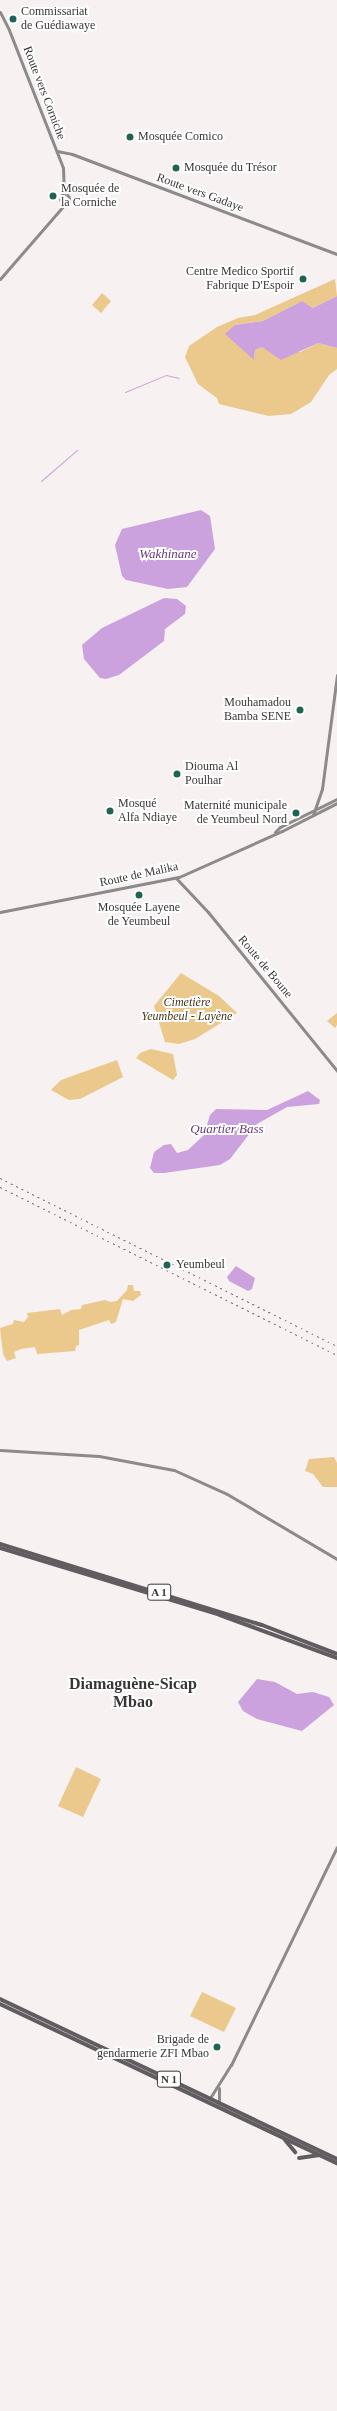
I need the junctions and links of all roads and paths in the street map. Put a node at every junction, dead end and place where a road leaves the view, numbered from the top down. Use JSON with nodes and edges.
{"nodes":[{"id":1,"x":0,"y":12,"type":"edge"},
{"id":2,"x":57,"y":151,"type":"junction"},
{"id":3,"x":65,"y":183,"type":"junction"},
{"id":4,"x":64,"y":194,"type":"junction"},
{"id":5,"x":68,"y":195,"type":"junction"},
{"id":6,"x":62,"y":202,"type":"junction"},
{"id":7,"x":66,"y":204,"type":"junction"},
{"id":8,"x":60,"y":211,"type":"junction"},
{"id":9,"x":337,"y":254,"type":"edge"},
{"id":10,"x":0,"y":279,"type":"edge"},
{"id":11,"x":337,"y":675,"type":"edge"},
{"id":12,"x":337,"y":799,"type":"edge"},
{"id":13,"x":337,"y":803,"type":"edge"},
{"id":14,"x":314,"y":810,"type":"junction"},
{"id":15,"x":313,"y":814,"type":"junction"},
{"id":16,"x":275,"y":832,"type":"junction"},
{"id":17,"x":176,"y":878,"type":"junction"},
{"id":18,"x":0,"y":912,"type":"edge"},
{"id":19,"x":337,"y":1071,"type":"edge"},
{"id":20,"x":0,"y":1450,"type":"edge"},
{"id":21,"x":0,"y":1544,"type":"edge"},
{"id":22,"x":0,"y":1548,"type":"edge"},
{"id":23,"x":337,"y":1559,"type":"edge"},
{"id":24,"x":337,"y":1654,"type":"edge"},
{"id":25,"x":337,"y":1658,"type":"edge"},
{"id":26,"x":337,"y":1847,"type":"edge"},
{"id":27,"x":0,"y":1999,"type":"edge"},
{"id":28,"x":0,"y":2004,"type":"edge"},
{"id":29,"x":220,"y":2084,"type":"junction"},
{"id":30,"x":210,"y":2098,"type":"junction"},
{"id":31,"x":220,"y":2103,"type":"junction"},
{"id":32,"x":283,"y":2138,"type":"junction"},
{"id":33,"x":295,"y":2152,"type":"dead end"},
{"id":34,"x":320,"y":2155,"type":"junction"},
{"id":35,"x":299,"y":2158,"type":"dead end"},
{"id":36,"x":337,"y":2159,"type":"edge"},
{"id":37,"x":337,"y":2163,"type":"edge"}],
"edges":[{"from":1,"to":2,"type":"street","name":"Route vers Corniche"},
{"from":2,"to":3,"type":"street","name":"Route vers Corniche"},
{"from":2,"to":9,"type":"street","name":"Route vers Gadaye"},
{"from":3,"to":4,"type":"street","name":"Route vers Corniche"},
{"from":3,"to":5,"type":"street","name":"Route vers Corniche"},
{"from":4,"to":5,"type":"street"},
{"from":4,"to":6,"type":"street","name":"Route vers Corniche"},
{"from":5,"to":7,"type":"street"},
{"from":6,"to":7,"type":"street"},
{"from":6,"to":8,"type":"street"},
{"from":7,"to":8,"type":"street"},
{"from":8,"to":10,"type":"street"},
{"from":11,"to":14,"type":"street"},
{"from":12,"to":14,"type":"street","name":"Route de Malika"},
{"from":13,"to":15,"type":"street","name":"Route de Malika"},
{"from":14,"to":15,"type":"street"},
{"from":14,"to":16,"type":"street","name":"Route de Malika"},
{"from":15,"to":16,"type":"street","name":"Route de Malika"},
{"from":16,"to":17,"type":"street","name":"Route de Malika"},
{"from":17,"to":18,"type":"street","name":"Route de Malika"},
{"from":17,"to":19,"type":"street","name":"Route de Boune"},
{"from":20,"to":23,"type":"street"},
{"from":21,"to":24,"type":"highway","number":"A 1"},
{"from":22,"to":25,"type":"highway","number":"A 1"},
{"from":26,"to":29,"type":"street"},
{"from":27,"to":30,"type":"highway","number":"N 1"},
{"from":28,"to":32,"type":"highway","number":"N 1"},
{"from":29,"to":30,"type":"street"},
{"from":29,"to":31,"type":"street"},
{"from":30,"to":31,"type":"highway","number":"N 1"},
{"from":31,"to":36,"type":"highway","number":"N 1"},
{"from":32,"to":33,"type":"highway"},
{"from":32,"to":34,"type":"highway","number":"N 1"},
{"from":34,"to":35,"type":"highway"},
{"from":34,"to":37,"type":"highway","number":"N 1"}]}
